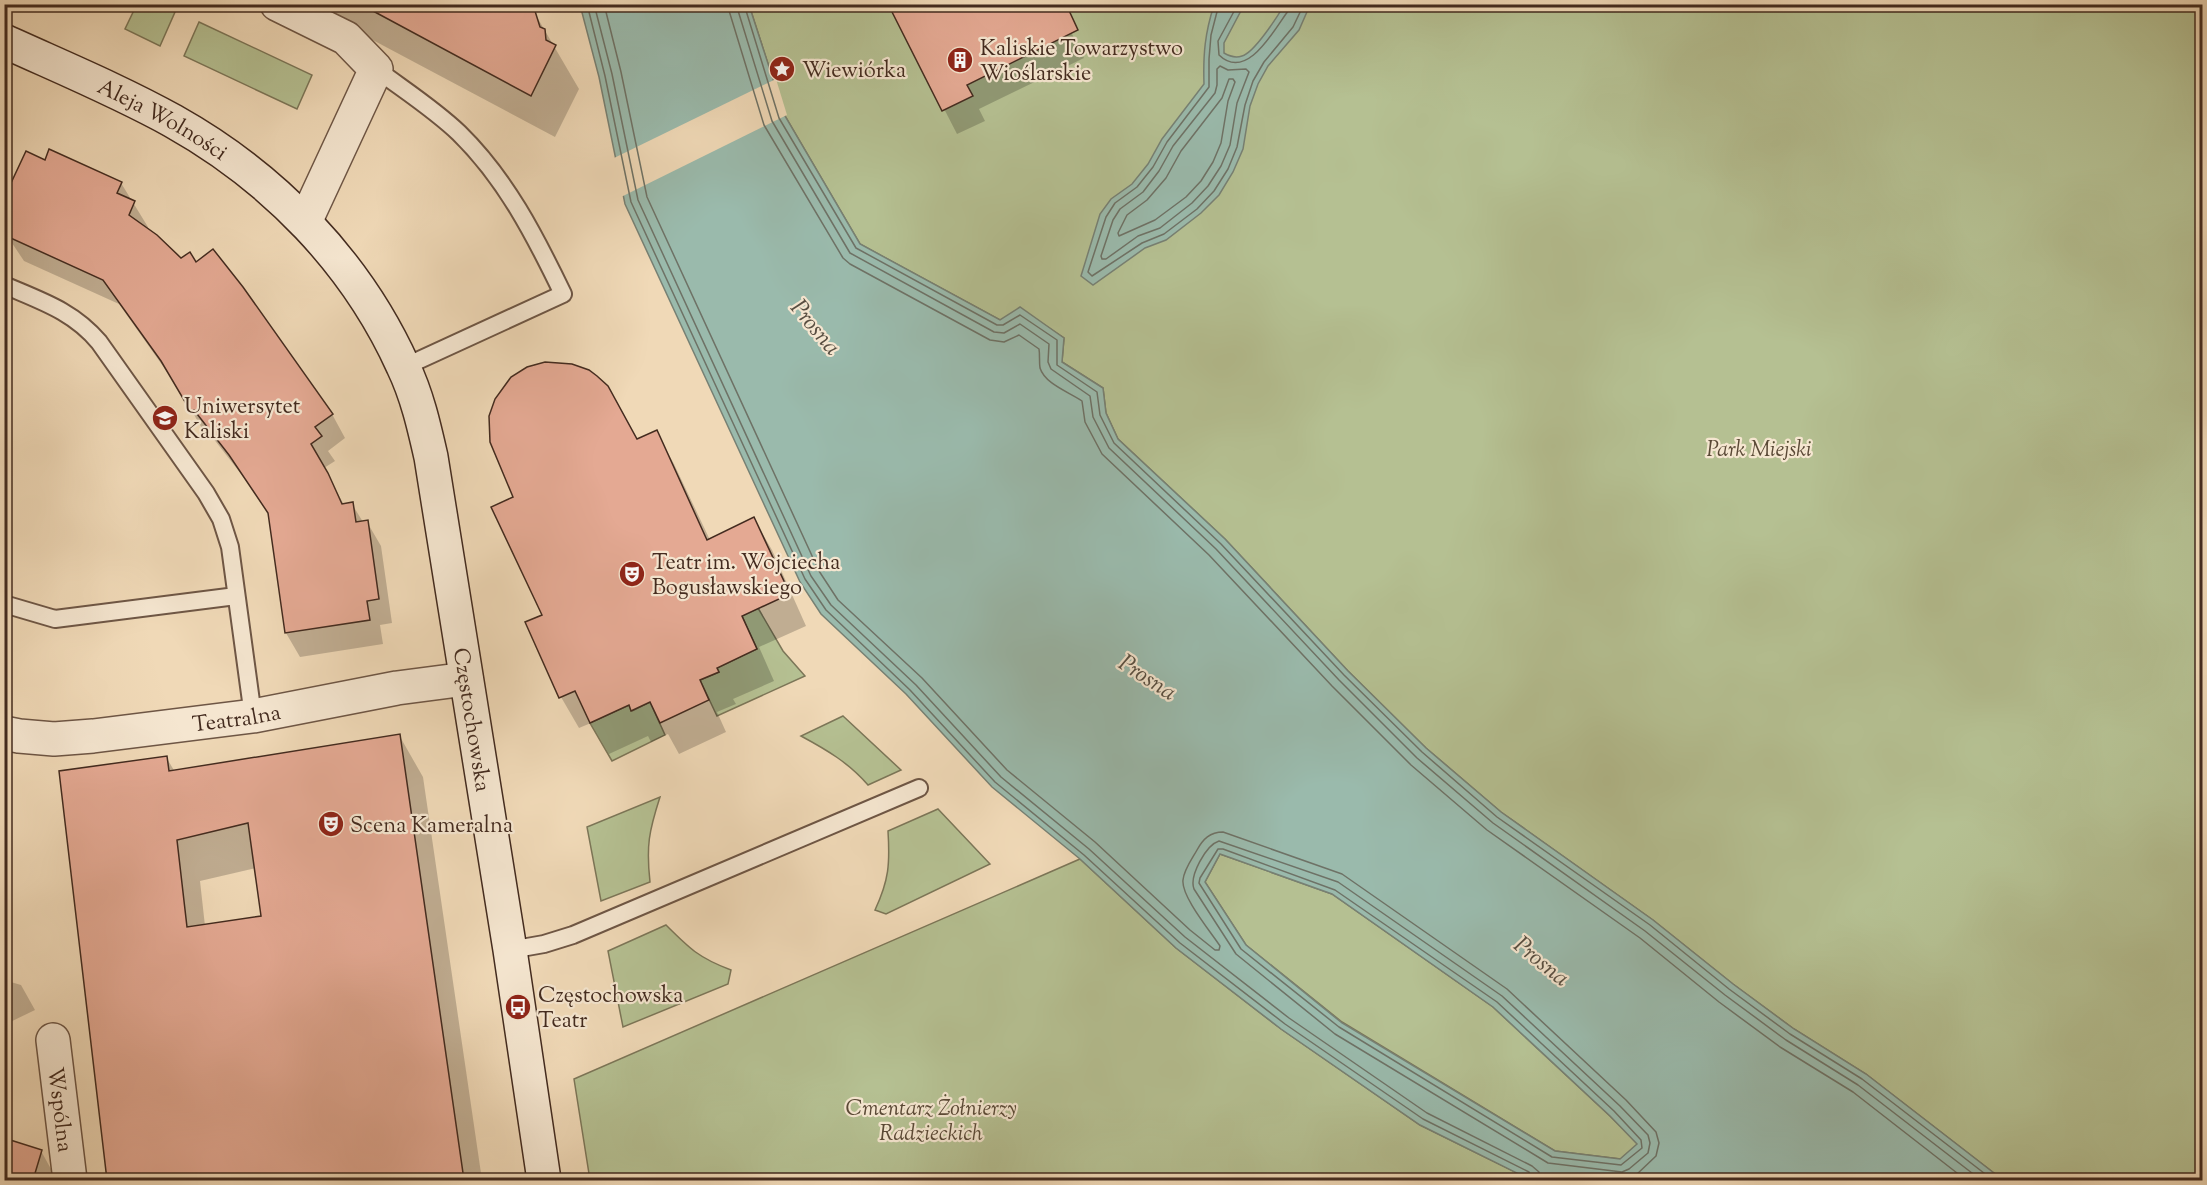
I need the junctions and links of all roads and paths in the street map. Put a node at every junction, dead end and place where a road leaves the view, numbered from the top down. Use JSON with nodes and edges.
{"nodes":[{"id":1,"x":277,"y":4,"type":"edge"},
{"id":2,"x":4,"y":41,"type":"edge"},
{"id":3,"x":376,"y":69,"type":"junction"},
{"id":4,"x":304,"y":222,"type":"junction"},
{"id":5,"x":4,"y":285,"type":"edge"},
{"id":6,"x":404,"y":368,"type":"junction"},
{"id":7,"x":236,"y":596,"type":"junction"},
{"id":8,"x":4,"y":604,"type":"edge"},
{"id":9,"x":466,"y":679,"type":"junction"},
{"id":10,"x":253,"y":716,"type":"junction"},
{"id":11,"x":4,"y":733,"type":"edge"},
{"id":12,"x":919,"y":788,"type":"dead end"},
{"id":13,"x":510,"y":950,"type":"junction"},
{"id":14,"x":52,"y":1040,"type":"dead end"},
{"id":15,"x":70,"y":1180,"type":"edge"},
{"id":16,"x":544,"y":1180,"type":"edge"}],
"edges":[{"from":1,"to":3,"type":"street"},
{"from":2,"to":4,"type":"street","name":"Aleja Wolności"},
{"from":3,"to":4,"type":"street"},
{"from":3,"to":6,"type":"lane"},
{"from":4,"to":6,"type":"street","name":"Aleja Wolności"},
{"from":5,"to":7,"type":"lane"},
{"from":6,"to":9,"type":"street","name":"Częstochowska"},
{"from":7,"to":8,"type":"lane"},
{"from":7,"to":10,"type":"lane"},
{"from":9,"to":10,"type":"street","name":"Teatralna"},
{"from":9,"to":13,"type":"street","name":"Częstochowska"},
{"from":10,"to":11,"type":"street","name":"Teatralna"},
{"from":12,"to":13,"type":"lane"},
{"from":13,"to":16,"type":"street","name":"Częstochowska"},
{"from":14,"to":15,"type":"street","name":"Wspólna"}]}
